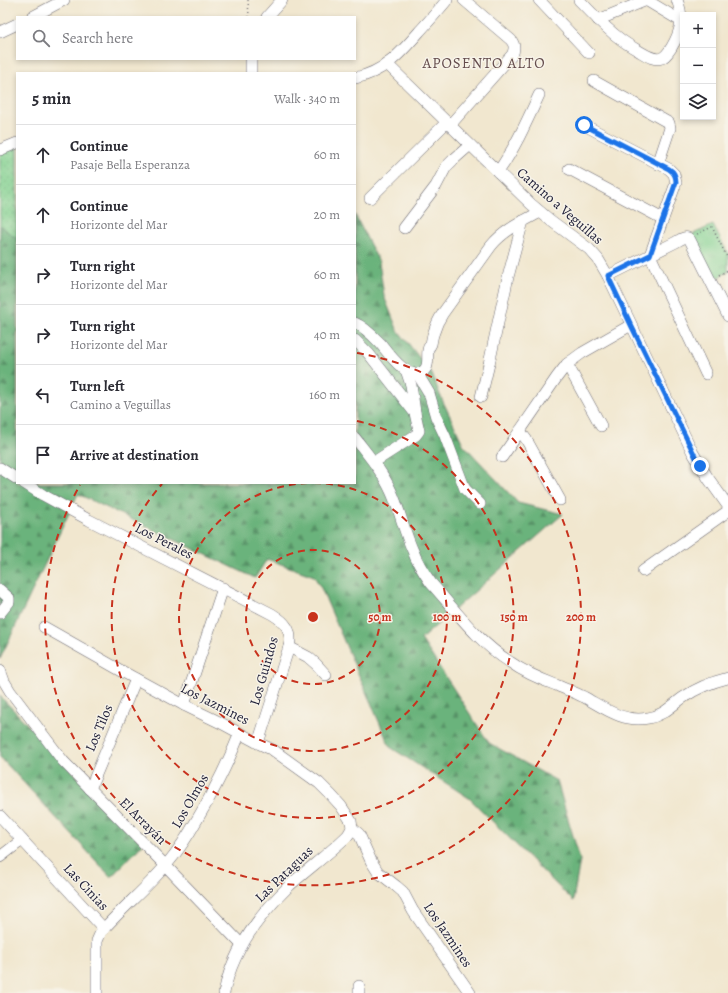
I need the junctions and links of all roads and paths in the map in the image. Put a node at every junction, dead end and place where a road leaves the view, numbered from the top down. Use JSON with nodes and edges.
{"nodes":[{"id":1,"x":64,"y":0,"type":"edge"},
{"id":2,"x":248,"y":0,"type":"edge"},
{"id":3,"x":282,"y":0,"type":"edge"},
{"id":4,"x":447,"y":0,"type":"edge"},
{"id":5,"x":464,"y":0,"type":"edge"},
{"id":6,"x":539,"y":0,"type":"edge"},
{"id":7,"x":579,"y":0,"type":"edge"},
{"id":8,"x":646,"y":0,"type":"edge"},
{"id":9,"x":677,"y":0,"type":"edge"},
{"id":10,"x":680,"y":12,"type":"edge"},
{"id":11,"x":34,"y":16,"type":"edge"},
{"id":12,"x":249,"y":16,"type":"edge"},
{"id":13,"x":268,"y":16,"type":"edge"},
{"id":14,"x":598,"y":20,"type":"junction"},
{"id":15,"x":680,"y":20,"type":"edge"},
{"id":16,"x":16,"y":24,"type":"edge"},
{"id":17,"x":680,"y":26,"type":"edge"},
{"id":18,"x":0,"y":32,"type":"edge"},
{"id":19,"x":589,"y":52,"type":"dead end"},
{"id":20,"x":251,"y":60,"type":"edge"},
{"id":21,"x":387,"y":64,"type":"junction"},
{"id":22,"x":251,"y":72,"type":"edge"},
{"id":23,"x":356,"y":78,"type":"edge"},
{"id":24,"x":594,"y":81,"type":"dead end"},
{"id":25,"x":539,"y":95,"type":"dead end"},
{"id":26,"x":448,"y":123,"type":"junction"},
{"id":27,"x":584,"y":125,"type":"dead end"},
{"id":28,"x":16,"y":143,"type":"edge"},
{"id":29,"x":470,"y":145,"type":"junction"},
{"id":30,"x":0,"y":150,"type":"edge"},
{"id":31,"x":658,"y":164,"type":"junction"},
{"id":32,"x":569,"y":169,"type":"dead end"},
{"id":33,"x":498,"y":172,"type":"junction"},
{"id":34,"x":370,"y":198,"type":"dead end"},
{"id":35,"x":540,"y":212,"type":"junction"},
{"id":36,"x":663,"y":218,"type":"junction"},
{"id":37,"x":523,"y":221,"type":"junction"},
{"id":38,"x":404,"y":228,"type":"dead end"},
{"id":39,"x":659,"y":231,"type":"junction"},
{"id":40,"x":694,"y":235,"type":"dead end"},
{"id":41,"x":676,"y":242,"type":"junction"},
{"id":42,"x":650,"y":255,"type":"junction"},
{"id":43,"x":728,"y":259,"type":"edge"},
{"id":44,"x":728,"y":270,"type":"edge"},
{"id":45,"x":608,"y":276,"type":"junction"},
{"id":46,"x":715,"y":277,"type":"dead end"},
{"id":47,"x":728,"y":316,"type":"edge"},
{"id":48,"x":356,"y":324,"type":"edge"},
{"id":49,"x":631,"y":325,"type":"junction"},
{"id":50,"x":356,"y":341,"type":"edge"},
{"id":51,"x":567,"y":364,"type":"junction"},
{"id":52,"x":406,"y":370,"type":"junction"},
{"id":53,"x":417,"y":373,"type":"junction"},
{"id":54,"x":706,"y":374,"type":"dead end"},
{"id":55,"x":481,"y":397,"type":"dead end"},
{"id":56,"x":415,"y":412,"type":"junction"},
{"id":57,"x":601,"y":426,"type":"dead end"},
{"id":58,"x":520,"y":431,"type":"junction"},
{"id":59,"x":356,"y":439,"type":"edge"},
{"id":60,"x":502,"y":457,"type":"dead end"},
{"id":61,"x":374,"y":462,"type":"junction"},
{"id":62,"x":0,"y":468,"type":"edge"},
{"id":63,"x":16,"y":478,"type":"edge"},
{"id":64,"x":26,"y":484,"type":"edge"},
{"id":65,"x":560,"y":500,"type":"dead end"},
{"id":66,"x":480,"y":504,"type":"dead end"},
{"id":67,"x":728,"y":506,"type":"edge"},
{"id":68,"x":728,"y":511,"type":"edge"},
{"id":69,"x":643,"y":571,"type":"dead end"},
{"id":70,"x":223,"y":588,"type":"junction"},
{"id":71,"x":0,"y":590,"type":"edge"},
{"id":72,"x":0,"y":613,"type":"edge"},
{"id":73,"x":44,"y":627,"type":"dead end"},
{"id":74,"x":288,"y":629,"type":"joint"},
{"id":75,"x":289,"y":647,"type":"junction"},
{"id":76,"x":0,"y":670,"type":"edge"},
{"id":77,"x":326,"y":675,"type":"dead end"},
{"id":78,"x":728,"y":678,"type":"edge"},
{"id":79,"x":136,"y":679,"type":"junction"},
{"id":80,"x":184,"y":705,"type":"junction"},
{"id":81,"x":240,"y":733,"type":"junction"},
{"id":82,"x":258,"y":743,"type":"junction"},
{"id":83,"x":90,"y":789,"type":"junction"},
{"id":84,"x":0,"y":816,"type":"edge"},
{"id":85,"x":352,"y":828,"type":"junction"},
{"id":86,"x":22,"y":840,"type":"junction"},
{"id":87,"x":0,"y":857,"type":"edge"},
{"id":88,"x":166,"y":866,"type":"junction"},
{"id":89,"x":104,"y":929,"type":"junction"},
{"id":90,"x":242,"y":946,"type":"junction"},
{"id":91,"x":97,"y":993,"type":"edge"},
{"id":92,"x":224,"y":993,"type":"edge"},
{"id":93,"x":470,"y":993,"type":"edge"}],
"edges":[{"from":1,"to":11,"type":"street"},
{"from":2,"to":12,"type":"path"},
{"from":3,"to":13,"type":"street"},
{"from":4,"to":21,"type":"street"},
{"from":5,"to":26,"type":"street"},
{"from":6,"to":19,"type":"street"},
{"from":7,"to":14,"type":"street"},
{"from":8,"to":14,"type":"street"},
{"from":8,"to":15,"type":"street"},
{"from":9,"to":10,"type":"street"},
{"from":14,"to":17,"type":"street"},
{"from":16,"to":18,"type":"street"},
{"from":20,"to":22,"type":"street"},
{"from":21,"to":23,"type":"street"},
{"from":21,"to":26,"type":"street","name":"Camino a Veguillas"},
{"from":24,"to":31,"type":"street"},
{"from":25,"to":33,"type":"street"},
{"from":26,"to":29,"type":"street","name":"Camino a Veguillas"},
{"from":26,"to":34,"type":"street"},
{"from":27,"to":31,"type":"street"},
{"from":28,"to":30,"type":"street"},
{"from":29,"to":33,"type":"street","name":"Camino a Veguillas"},
{"from":29,"to":38,"type":"street"},
{"from":31,"to":36,"type":"street"},
{"from":32,"to":36,"type":"street"},
{"from":33,"to":35,"type":"street","name":"Camino a Veguillas"},
{"from":35,"to":37,"type":"street"},
{"from":35,"to":45,"type":"street","name":"Camino a Veguillas"},
{"from":36,"to":39,"type":"street"},
{"from":37,"to":53,"type":"street"},
{"from":37,"to":55,"type":"street"},
{"from":39,"to":41,"type":"street"},
{"from":39,"to":42,"type":"street"},
{"from":40,"to":43,"type":"path"},
{"from":41,"to":42,"type":"street"},
{"from":41,"to":47,"type":"street"},
{"from":42,"to":45,"type":"street"},
{"from":42,"to":54,"type":"street"},
{"from":44,"to":46,"type":"path"},
{"from":45,"to":49,"type":"street","name":"Camino a Veguillas"},
{"from":48,"to":52,"type":"street"},
{"from":49,"to":51,"type":"street"},
{"from":49,"to":67,"type":"street","name":"Camino a Veguillas"},
{"from":50,"to":56,"type":"street"},
{"from":51,"to":57,"type":"street"},
{"from":51,"to":58,"type":"street"},
{"from":52,"to":53,"type":"street"},
{"from":52,"to":56,"type":"street"},
{"from":53,"to":66,"type":"street"},
{"from":56,"to":61,"type":"street"},
{"from":58,"to":60,"type":"street"},
{"from":58,"to":65,"type":"street"},
{"from":59,"to":61,"type":"street"},
{"from":61,"to":78,"type":"street"},
{"from":62,"to":63,"type":"street"},
{"from":64,"to":70,"type":"street","name":"Los Perales"},
{"from":68,"to":69,"type":"street"},
{"from":70,"to":74,"type":"street","name":"Los Perales"},
{"from":70,"to":80,"type":"street"},
{"from":71,"to":72,"type":"street"},
{"from":73,"to":79,"type":"street","name":"Los Jazmines"},
{"from":74,"to":75,"type":"street","name":"Los Guindos"},
{"from":75,"to":77,"type":"street"},
{"from":75,"to":82,"type":"street","name":"Los Guindos"},
{"from":76,"to":83,"type":"street","name":"El Arrayán"},
{"from":79,"to":80,"type":"street","name":"Los Jazmines"},
{"from":79,"to":83,"type":"street","name":"Los Tilos"},
{"from":80,"to":81,"type":"street","name":"Los Jazmines"},
{"from":81,"to":82,"type":"street","name":"Los Jazmines"},
{"from":81,"to":88,"type":"street","name":"Los Olmos"},
{"from":82,"to":85,"type":"street","name":"Los Jazmines"},
{"from":83,"to":88,"type":"street","name":"El Arrayán"},
{"from":84,"to":86,"type":"street","name":"Las Cinias"},
{"from":85,"to":90,"type":"street","name":"Las Pataguas"},
{"from":85,"to":93,"type":"street","name":"Los Jazmines"},
{"from":86,"to":87,"type":"street"},
{"from":86,"to":89,"type":"street","name":"Las Cinias"},
{"from":88,"to":89,"type":"street","name":"Los Olmos"},
{"from":88,"to":90,"type":"street","name":"El Arrayán"},
{"from":89,"to":91,"type":"street","name":"Las Cinias"},
{"from":90,"to":92,"type":"street"}]}
